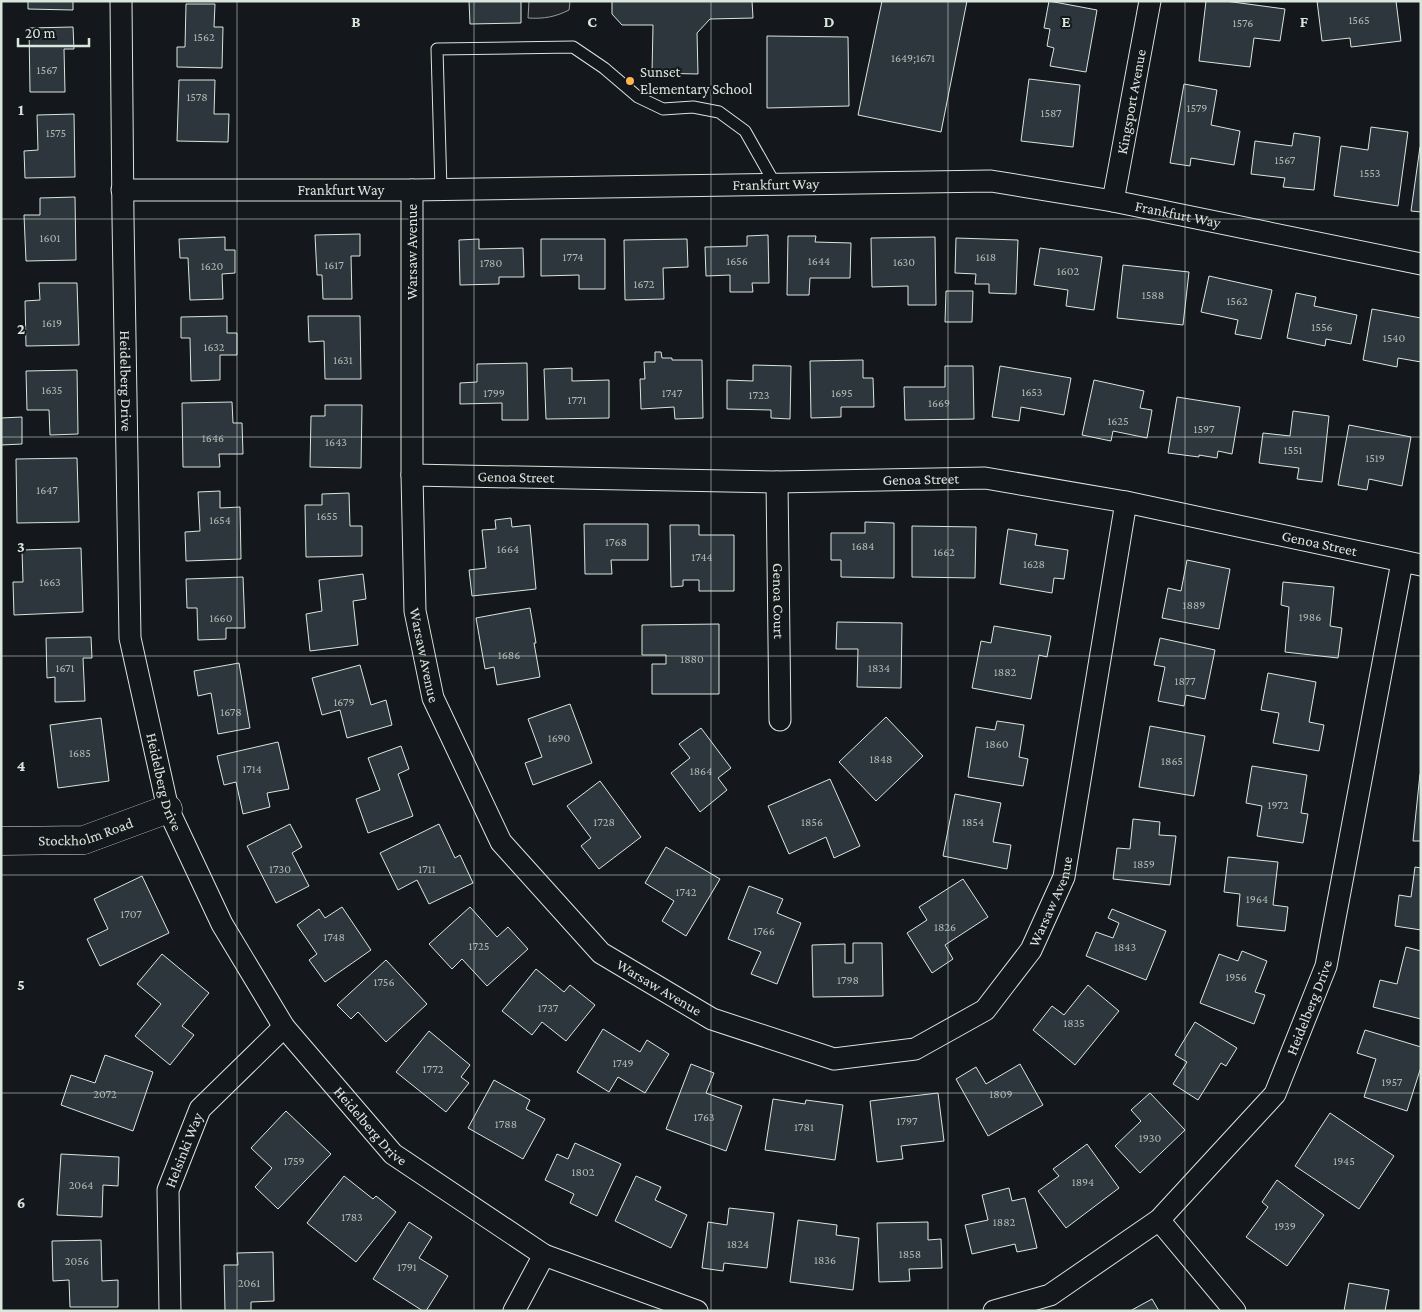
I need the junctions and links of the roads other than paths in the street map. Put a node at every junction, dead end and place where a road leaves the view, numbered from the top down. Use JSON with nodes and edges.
{"nodes":[{"id":1,"x":121,"y":1,"type":"edge"},
{"id":2,"x":1150,"y":1,"type":"edge"},
{"id":3,"x":775,"y":184,"type":"junction"},
{"id":4,"x":122,"y":190,"type":"junction"},
{"id":5,"x":412,"y":190,"type":"junction"},
{"id":6,"x":441,"y":190,"type":"junction"},
{"id":7,"x":1113,"y":201,"type":"junction"},
{"id":8,"x":1421,"y":264,"type":"edge"},
{"id":9,"x":412,"y":475,"type":"junction"},
{"id":10,"x":777,"y":482,"type":"junction"},
{"id":11,"x":1126,"y":502,"type":"junction"},
{"id":12,"x":1411,"y":564,"type":"edge"},
{"id":13,"x":780,"y":720,"type":"dead end"},
{"id":14,"x":168,"y":809,"type":"junction"},
{"id":15,"x":1,"y":840,"type":"edge"},
{"id":16,"x":284,"y":1027,"type":"junction"},
{"id":17,"x":1159,"y":1220,"type":"junction"},
{"id":18,"x":544,"y":1255,"type":"junction"},
{"id":19,"x":170,"y":1311,"type":"edge"},
{"id":20,"x":514,"y":1311,"type":"edge"},
{"id":21,"x":696,"y":1311,"type":"edge"},
{"id":22,"x":994,"y":1311,"type":"edge"},
{"id":23,"x":1234,"y":1311,"type":"edge"}],
"edges":[{"from":1,"to":4,"type":"street","name":"Heidelberg Drive"},
{"from":2,"to":7,"type":"street","name":"Kingsport Avenue"},
{"from":3,"to":6,"type":"street","name":"Frankfurt Way"},
{"from":3,"to":6,"type":"lane"},
{"from":3,"to":7,"type":"street","name":"Frankfurt Way"},
{"from":4,"to":5,"type":"street","name":"Frankfurt Way"},
{"from":4,"to":14,"type":"street","name":"Heidelberg Drive"},
{"from":5,"to":6,"type":"street","name":"Frankfurt Way"},
{"from":5,"to":9,"type":"street","name":"Warsaw Avenue"},
{"from":7,"to":8,"type":"street","name":"Frankfurt Way"},
{"from":9,"to":10,"type":"street","name":"Genoa Street"},
{"from":9,"to":11,"type":"street","name":"Warsaw Avenue"},
{"from":10,"to":11,"type":"street","name":"Genoa Street"},
{"from":10,"to":13,"type":"street","name":"Genoa Court"},
{"from":11,"to":12,"type":"street","name":"Genoa Street"},
{"from":12,"to":17,"type":"street","name":"Heidelberg Drive"},
{"from":14,"to":15,"type":"street","name":"Stockholm Road"},
{"from":14,"to":16,"type":"street","name":"Heidelberg Drive"},
{"from":16,"to":18,"type":"street","name":"Heidelberg Drive"},
{"from":16,"to":19,"type":"street","name":"Helsinki Way"},
{"from":17,"to":22,"type":"street","name":"Heidelberg Drive"},
{"from":17,"to":23,"type":"street"},
{"from":18,"to":20,"type":"street"},
{"from":18,"to":21,"type":"street","name":"Heidelberg Drive"}]}
